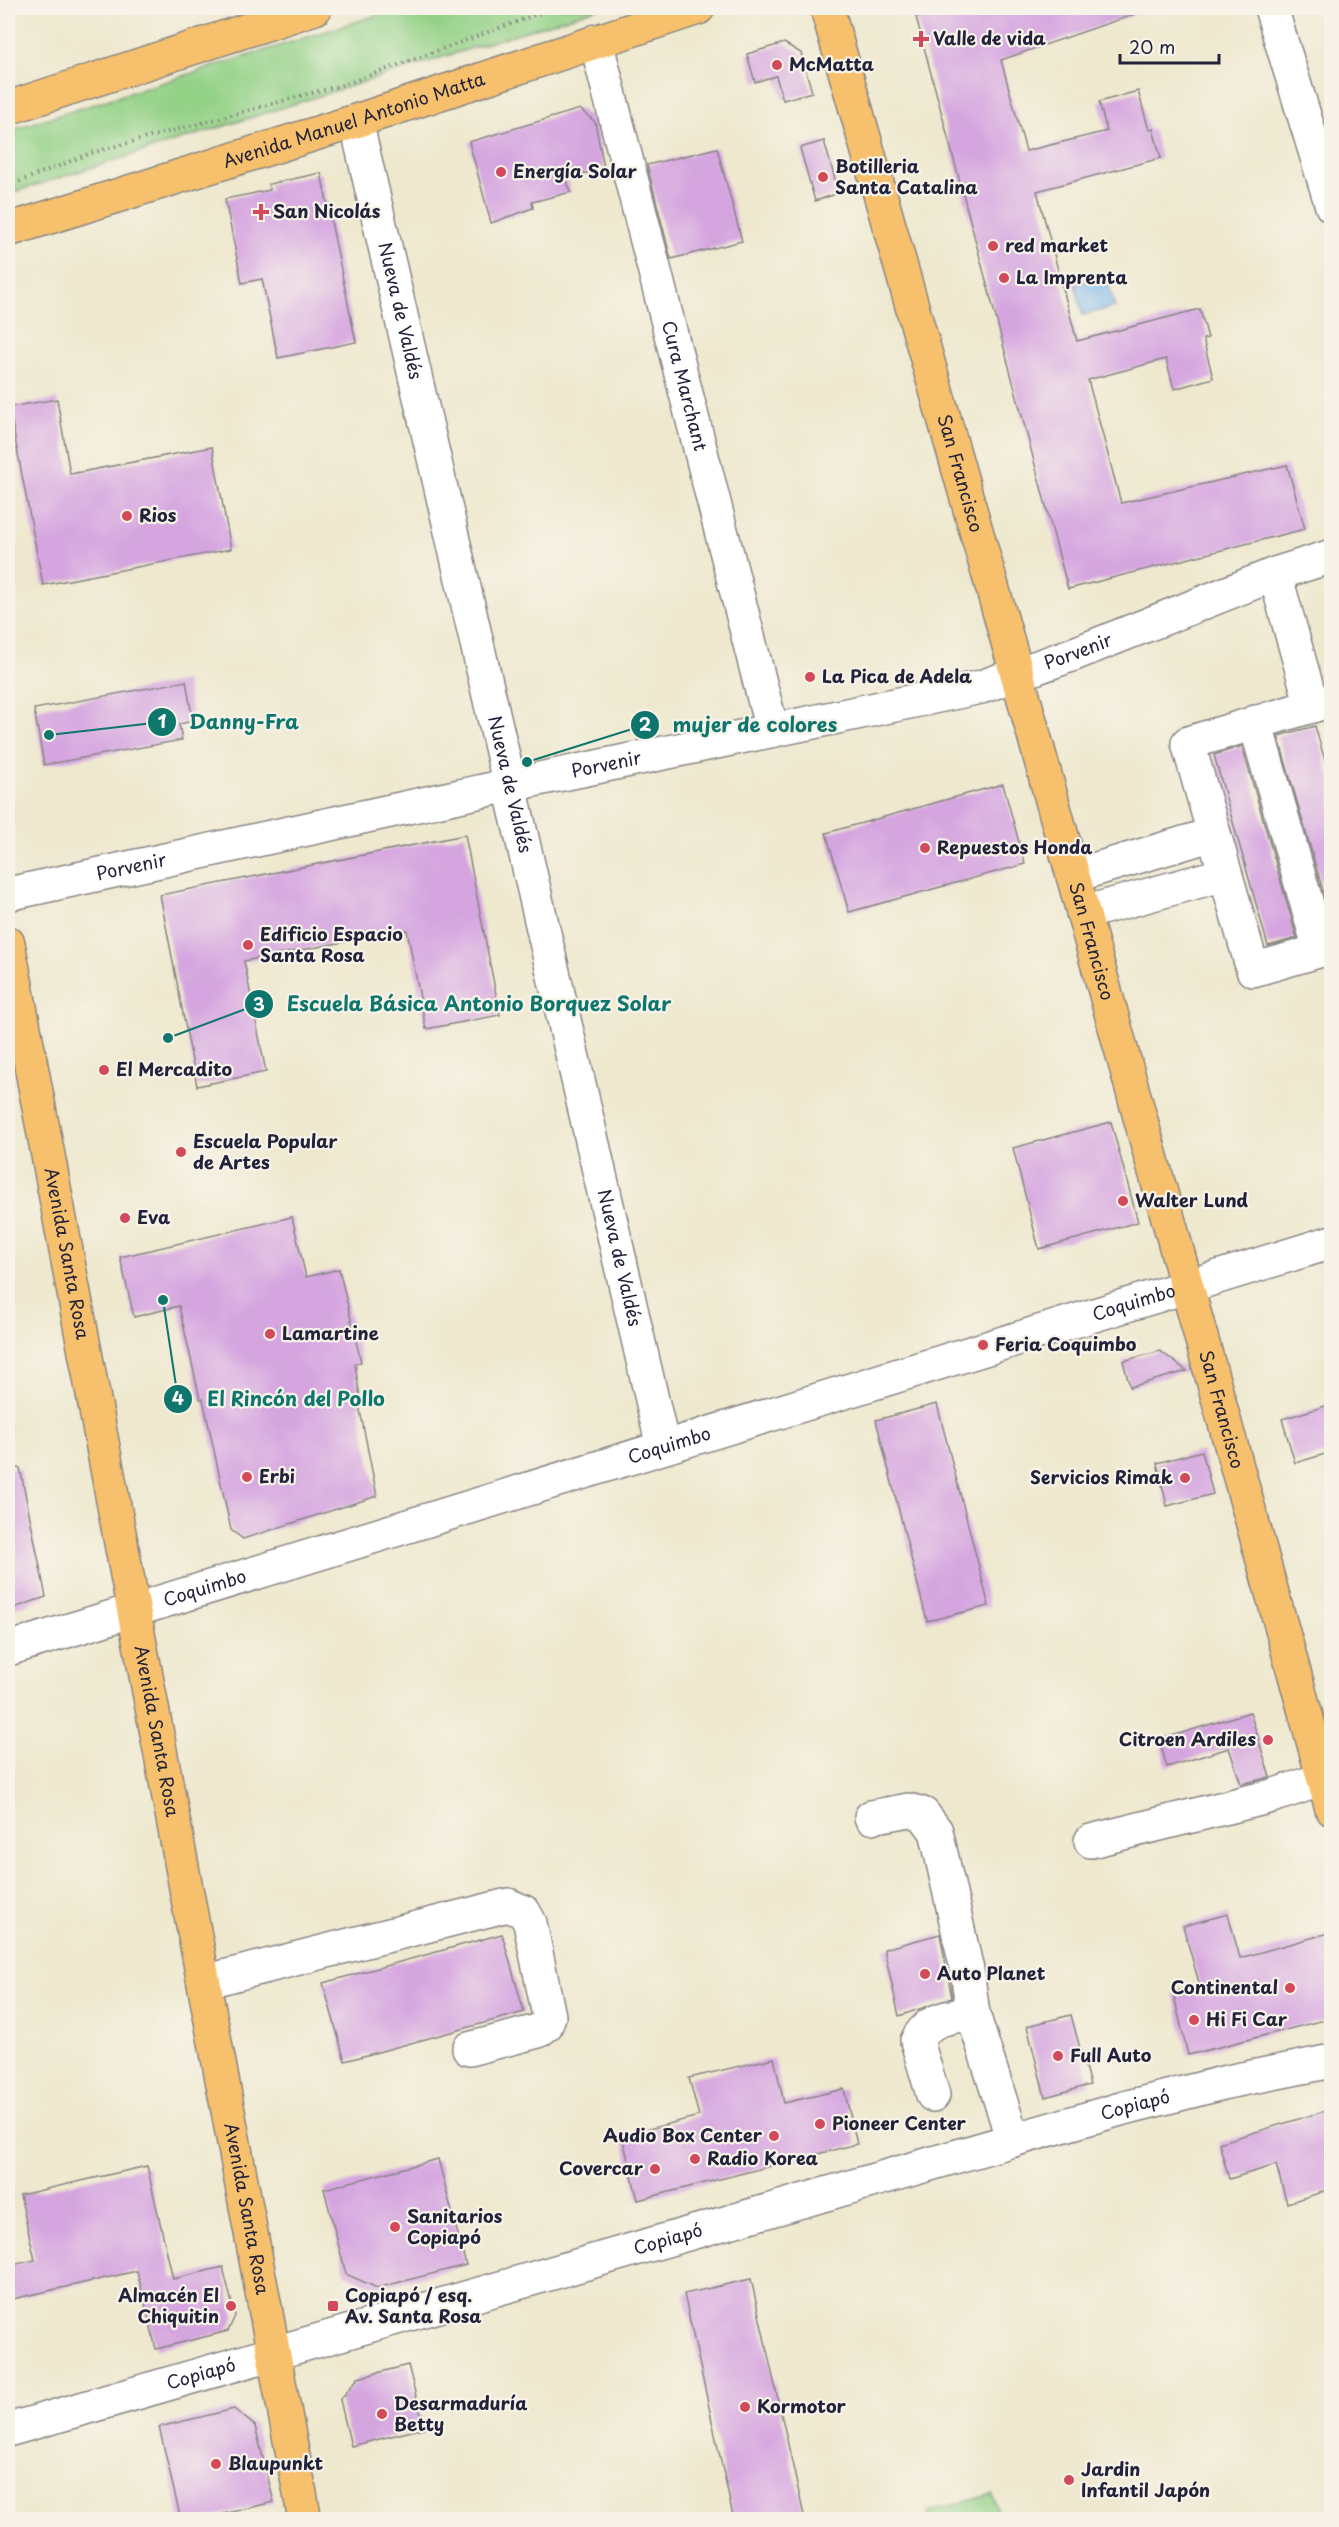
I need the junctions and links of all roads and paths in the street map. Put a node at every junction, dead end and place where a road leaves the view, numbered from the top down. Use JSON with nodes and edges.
{"nodes":[{"id":1,"x":315,"y":8,"type":"edge"},
{"id":2,"x":554,"y":8,"type":"edge"},
{"id":3,"x":698,"y":8,"type":"edge"},
{"id":4,"x":827,"y":8,"type":"edge"},
{"id":5,"x":1270,"y":8,"type":"edge"},
{"id":6,"x":596,"y":41,"type":"junction"},
{"id":7,"x":8,"y":108,"type":"edge"},
{"id":8,"x":356,"y":121,"type":"junction"},
{"id":9,"x":8,"y":186,"type":"edge"},
{"id":10,"x":1332,"y":206,"type":"edge"},
{"id":11,"x":8,"y":230,"type":"edge"},
{"id":12,"x":1332,"y":556,"type":"edge"},
{"id":13,"x":1275,"y":574,"type":"junction"},
{"id":14,"x":1017,"y":674,"type":"junction"},
{"id":15,"x":1322,"y":703,"type":"edge"},
{"id":16,"x":1255,"y":722,"type":"junction"},
{"id":17,"x":772,"y":730,"type":"junction"},
{"id":18,"x":510,"y":785,"type":"junction"},
{"id":19,"x":1214,"y":834,"type":"junction"},
{"id":20,"x":1226,"y":874,"type":"junction"},
{"id":21,"x":1073,"y":876,"type":"junction"},
{"id":22,"x":8,"y":894,"type":"edge"},
{"id":23,"x":1083,"y":914,"type":"junction"},
{"id":24,"x":8,"y":943,"type":"edge"},
{"id":25,"x":1326,"y":949,"type":"edge"},
{"id":26,"x":1332,"y":1242,"type":"edge"},
{"id":27,"x":1186,"y":1286,"type":"junction"},
{"id":28,"x":663,"y":1447,"type":"junction"},
{"id":29,"x":135,"y":1612,"type":"junction"},
{"id":30,"x":8,"y":1649,"type":"edge"},
{"id":31,"x":1327,"y":1794,"type":"edge"},
{"id":32,"x":871,"y":1817,"type":"dead end"},
{"id":33,"x":1091,"y":1841,"type":"dead end"},
{"id":34,"x":204,"y":1982,"type":"junction"},
{"id":35,"x":973,"y":2014,"type":"junction"},
{"id":36,"x":469,"y":2049,"type":"dead end"},
{"id":37,"x":1332,"y":2061,"type":"edge"},
{"id":38,"x":933,"y":2095,"type":"dead end"},
{"id":39,"x":1013,"y":2140,"type":"junction"},
{"id":40,"x":273,"y":2354,"type":"junction"},
{"id":41,"x":8,"y":2430,"type":"edge"},
{"id":42,"x":305,"y":2520,"type":"edge"}],
"edges":[{"from":1,"to":7,"type":"main road"},
{"from":2,"to":9,"type":"path"},
{"from":3,"to":6,"type":"main road","name":"Avenida Manuel Antonio Matta"},
{"from":4,"to":14,"type":"main road","name":"San Francisco"},
{"from":5,"to":10,"type":"street"},
{"from":6,"to":8,"type":"main road","name":"Avenida Manuel Antonio Matta"},
{"from":6,"to":17,"type":"street","name":"Cura Marchant"},
{"from":8,"to":11,"type":"main road","name":"Avenida Manuel Antonio Matta"},
{"from":8,"to":18,"type":"street","name":"Nueva de Valdés"},
{"from":12,"to":13,"type":"street","name":"Porvenir"},
{"from":13,"to":14,"type":"street","name":"Porvenir"},
{"from":13,"to":15,"type":"street"},
{"from":14,"to":17,"type":"street","name":"Porvenir"},
{"from":14,"to":21,"type":"main road","name":"San Francisco"},
{"from":15,"to":16,"type":"street"},
{"from":16,"to":19,"type":"street"},
{"from":16,"to":25,"type":"street"},
{"from":17,"to":18,"type":"street","name":"Porvenir"},
{"from":18,"to":22,"type":"street","name":"Porvenir"},
{"from":18,"to":28,"type":"street","name":"Nueva de Valdés"},
{"from":19,"to":20,"type":"street"},
{"from":19,"to":21,"type":"street"},
{"from":20,"to":23,"type":"street"},
{"from":20,"to":25,"type":"street"},
{"from":21,"to":23,"type":"main road","name":"San Francisco"},
{"from":23,"to":27,"type":"main road","name":"San Francisco"},
{"from":24,"to":29,"type":"main road","name":"Avenida Santa Rosa"},
{"from":26,"to":27,"type":"street","name":"Coquimbo"},
{"from":27,"to":28,"type":"street","name":"Coquimbo"},
{"from":27,"to":31,"type":"main road","name":"San Francisco"},
{"from":28,"to":29,"type":"street","name":"Coquimbo"},
{"from":29,"to":30,"type":"street","name":"Coquimbo"},
{"from":29,"to":34,"type":"main road","name":"Avenida Santa Rosa"},
{"from":31,"to":33,"type":"street"},
{"from":32,"to":35,"type":"street"},
{"from":34,"to":36,"type":"street"},
{"from":34,"to":40,"type":"main road","name":"Avenida Santa Rosa"},
{"from":35,"to":38,"type":"street"},
{"from":35,"to":39,"type":"street"},
{"from":37,"to":39,"type":"street","name":"Copiapó"},
{"from":39,"to":40,"type":"street","name":"Copiapó"},
{"from":40,"to":41,"type":"street","name":"Copiapó"},
{"from":40,"to":42,"type":"main road","name":"Avenida Santa Rosa"}]}
